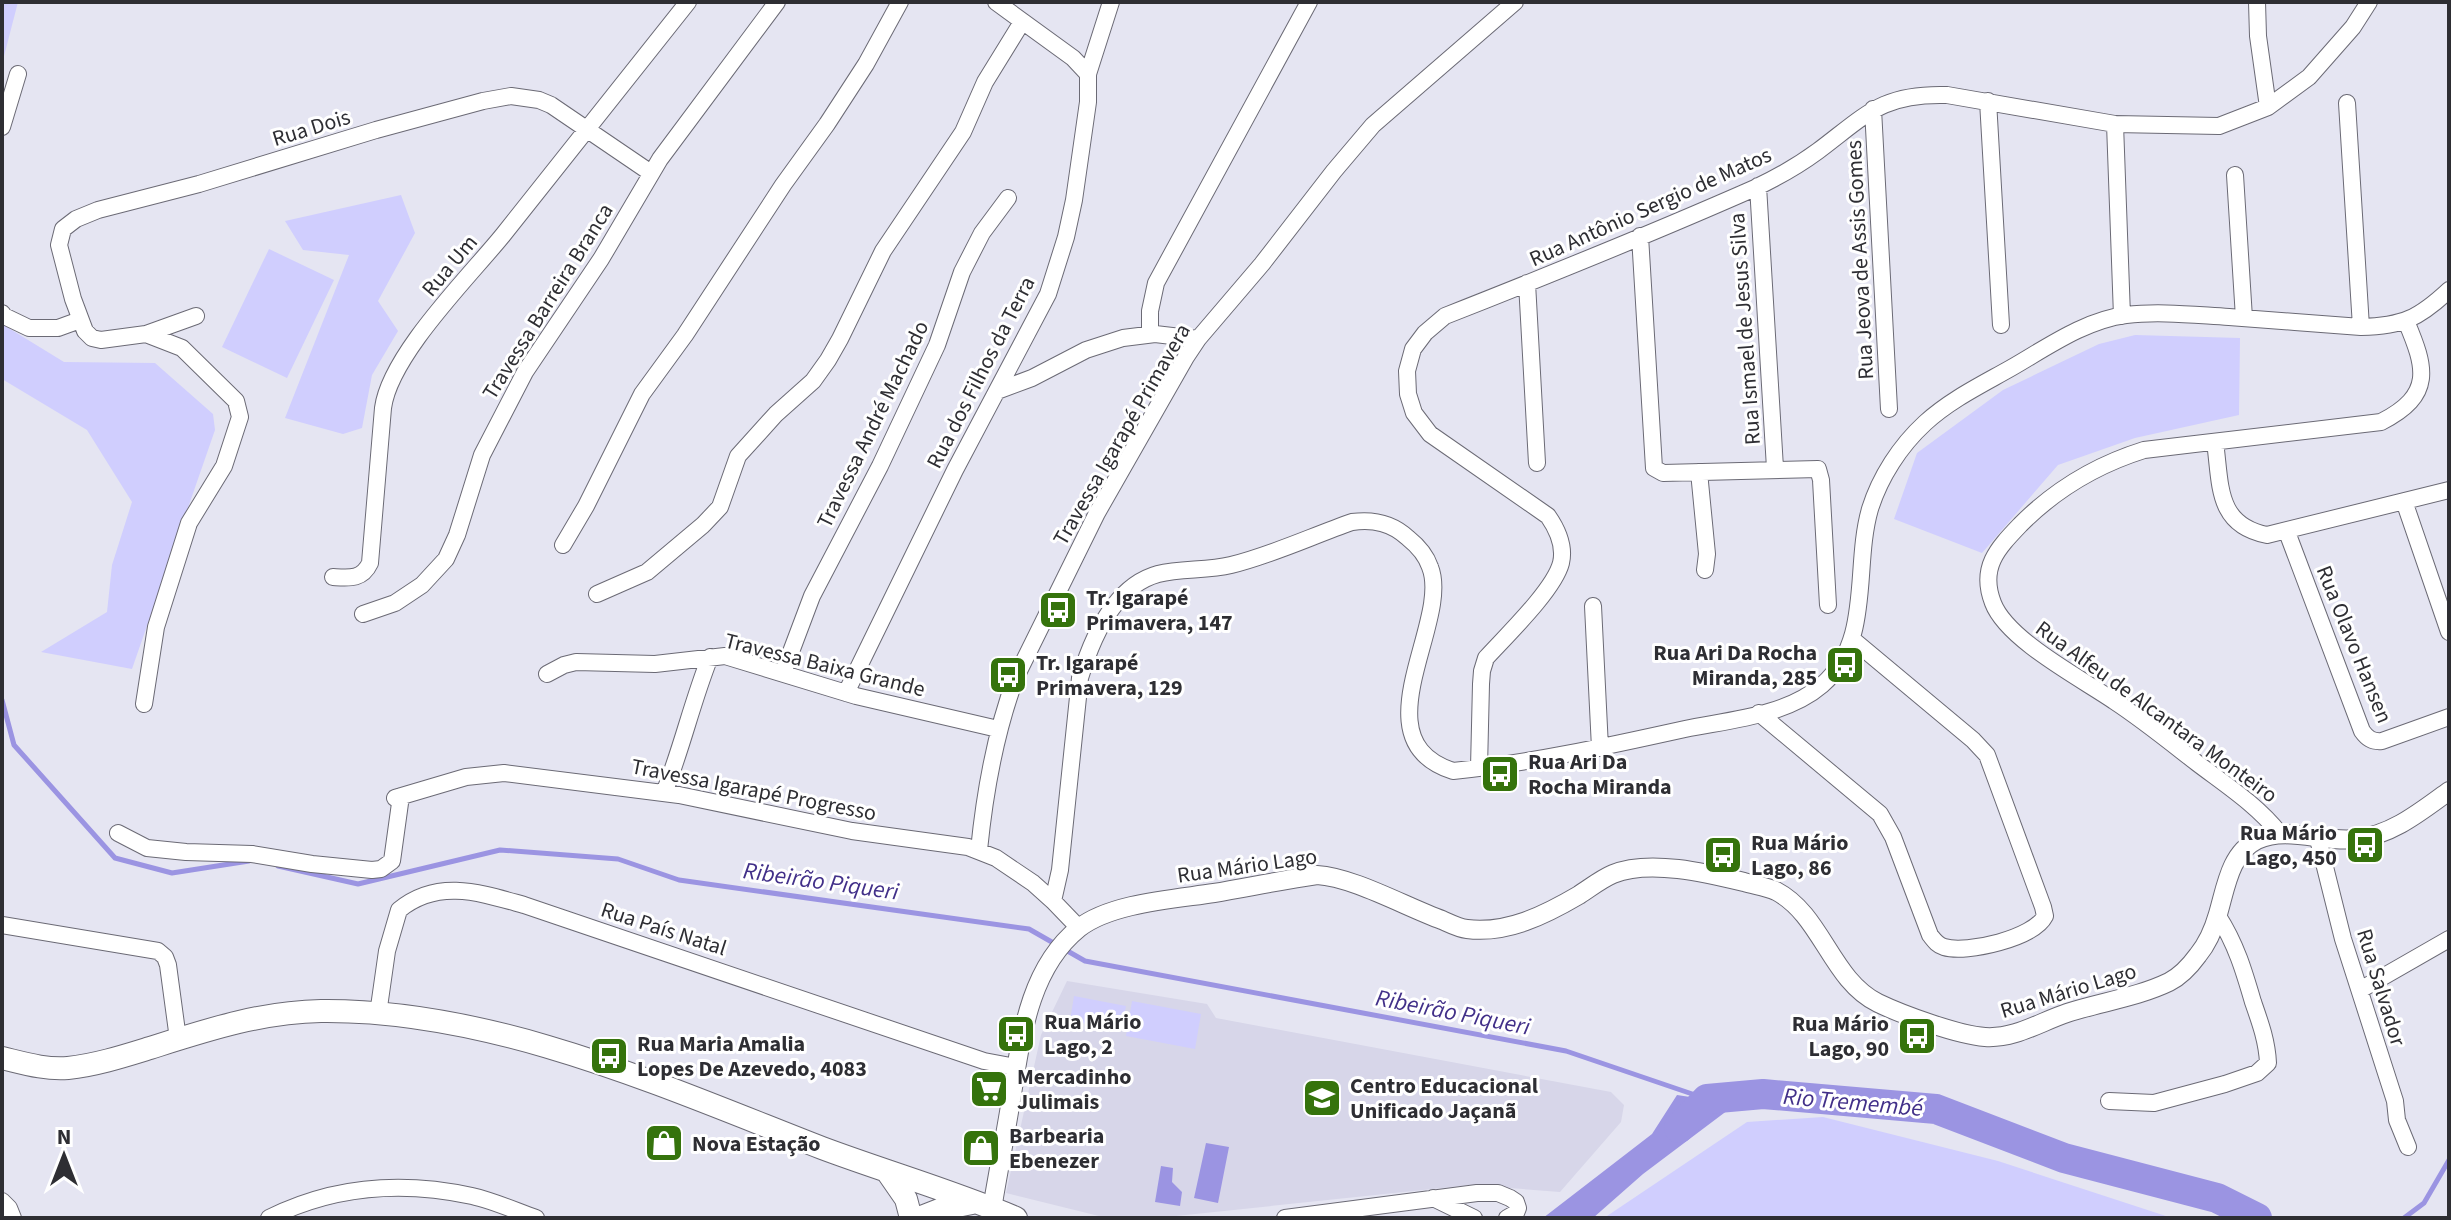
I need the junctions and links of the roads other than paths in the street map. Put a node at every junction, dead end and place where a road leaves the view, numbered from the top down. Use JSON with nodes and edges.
{"nodes":[{"id":1,"x":688,"y":2,"type":"edge"},
{"id":2,"x":777,"y":2,"type":"edge"},
{"id":3,"x":900,"y":2,"type":"edge"},
{"id":4,"x":996,"y":2,"type":"edge"},
{"id":5,"x":1111,"y":2,"type":"edge"},
{"id":6,"x":1309,"y":2,"type":"edge"},
{"id":7,"x":1515,"y":2,"type":"edge"},
{"id":8,"x":2257,"y":2,"type":"edge"},
{"id":9,"x":2369,"y":2,"type":"edge"},
{"id":10,"x":1022,"y":22,"type":"junction"},
{"id":11,"x":18,"y":74,"type":"dead end"},
{"id":12,"x":1088,"y":74,"type":"junction"},
{"id":13,"x":1988,"y":101,"type":"junction"},
{"id":14,"x":2347,"y":103,"type":"dead end"},
{"id":15,"x":2268,"y":107,"type":"junction"},
{"id":16,"x":1873,"y":109,"type":"junction"},
{"id":17,"x":2115,"y":124,"type":"junction"},
{"id":18,"x":2,"y":127,"type":"edge"},
{"id":19,"x":588,"y":128,"type":"junction"},
{"id":20,"x":651,"y":173,"type":"junction"},
{"id":21,"x":2235,"y":175,"type":"dead end"},
{"id":22,"x":1758,"y":186,"type":"junction"},
{"id":23,"x":1008,"y":198,"type":"dead end"},
{"id":24,"x":1640,"y":236,"type":"junction"},
{"id":25,"x":1527,"y":283,"type":"junction"},
{"id":26,"x":2449,"y":290,"type":"edge"},
{"id":27,"x":2,"y":313,"type":"edge"},
{"id":28,"x":196,"y":316,"type":"dead end"},
{"id":29,"x":2122,"y":316,"type":"junction"},
{"id":30,"x":2244,"y":318,"type":"junction"},
{"id":31,"x":80,"y":320,"type":"junction"},
{"id":32,"x":2406,"y":321,"type":"junction"},
{"id":33,"x":2001,"y":325,"type":"dead end"},
{"id":34,"x":2361,"y":327,"type":"junction"},
{"id":35,"x":146,"y":334,"type":"junction"},
{"id":36,"x":1150,"y":334,"type":"junction"},
{"id":37,"x":1198,"y":339,"type":"junction"},
{"id":38,"x":997,"y":391,"type":"junction"},
{"id":39,"x":1889,"y":409,"type":"dead end"},
{"id":40,"x":2215,"y":442,"type":"junction"},
{"id":41,"x":1537,"y":463,"type":"dead end"},
{"id":42,"x":1775,"y":468,"type":"junction"},
{"id":43,"x":1699,"y":472,"type":"junction"},
{"id":44,"x":2449,"y":490,"type":"edge"},
{"id":45,"x":2404,"y":501,"type":"junction"},
{"id":46,"x":2287,"y":532,"type":"junction"},
{"id":47,"x":563,"y":545,"type":"dead end"},
{"id":48,"x":1705,"y":570,"type":"dead end"},
{"id":49,"x":333,"y":577,"type":"dead end"},
{"id":50,"x":597,"y":594,"type":"dead end"},
{"id":51,"x":1828,"y":605,"type":"dead end"},
{"id":52,"x":1593,"y":606,"type":"dead end"},
{"id":53,"x":363,"y":614,"type":"dead end"},
{"id":54,"x":2449,"y":632,"type":"edge"},
{"id":55,"x":1852,"y":639,"type":"junction"},
{"id":56,"x":710,"y":657,"type":"junction"},
{"id":57,"x":783,"y":673,"type":"junction"},
{"id":58,"x":547,"y":674,"type":"dead end"},
{"id":59,"x":846,"y":693,"type":"junction"},
{"id":60,"x":144,"y":704,"type":"dead end"},
{"id":61,"x":1759,"y":713,"type":"junction"},
{"id":62,"x":2449,"y":717,"type":"edge"},
{"id":63,"x":998,"y":729,"type":"junction"},
{"id":64,"x":1600,"y":748,"type":"junction"},
{"id":65,"x":1479,"y":768,"type":"junction"},
{"id":66,"x":2449,"y":791,"type":"edge"},
{"id":67,"x":664,"y":793,"type":"junction"},
{"id":68,"x":118,"y":833,"type":"dead end"},
{"id":69,"x":2280,"y":834,"type":"junction"},
{"id":70,"x":2318,"y":839,"type":"junction"},
{"id":71,"x":979,"y":850,"type":"junction"},
{"id":72,"x":1053,"y":901,"type":"junction"},
{"id":73,"x":2218,"y":916,"type":"junction"},
{"id":74,"x":2,"y":925,"type":"edge"},
{"id":75,"x":1076,"y":931,"type":"junction"},
{"id":76,"x":2449,"y":939,"type":"edge"},
{"id":77,"x":2360,"y":990,"type":"junction"},
{"id":78,"x":378,"y":1014,"type":"junction"},
{"id":79,"x":178,"y":1039,"type":"junction"},
{"id":80,"x":2,"y":1058,"type":"edge"},
{"id":81,"x":1016,"y":1067,"type":"junction"},
{"id":82,"x":2109,"y":1101,"type":"dead end"},
{"id":83,"x":2408,"y":1147,"type":"dead end"},
{"id":84,"x":888,"y":1173,"type":"junction"},
{"id":85,"x":1433,"y":1198,"type":"junction"},
{"id":86,"x":2,"y":1201,"type":"edge"},
{"id":87,"x":983,"y":1206,"type":"junction"},
{"id":88,"x":13,"y":1218,"type":"edge"},
{"id":89,"x":269,"y":1218,"type":"edge"},
{"id":90,"x":536,"y":1218,"type":"edge"},
{"id":91,"x":911,"y":1218,"type":"edge"},
{"id":92,"x":919,"y":1218,"type":"edge"},
{"id":93,"x":1016,"y":1218,"type":"edge"},
{"id":94,"x":1285,"y":1218,"type":"edge"},
{"id":95,"x":1474,"y":1218,"type":"edge"},
{"id":96,"x":1507,"y":1218,"type":"edge"}],
"edges":[{"from":1,"to":19,"type":"street","name":"Rua Um"},
{"from":2,"to":20,"type":"street","name":"Travessa Barreira Branca"},
{"from":3,"to":47,"type":"street"},
{"from":4,"to":10,"type":"street"},
{"from":5,"to":12,"type":"street","name":"Rua dos Filhos da Terra"},
{"from":6,"to":36,"type":"street"},
{"from":7,"to":37,"type":"street","name":"Travessa Igarapé Primavera"},
{"from":8,"to":15,"type":"street"},
{"from":9,"to":15,"type":"street","name":"Rua Antônio Sergio de Matos"},
{"from":10,"to":12,"type":"street"},
{"from":10,"to":50,"type":"street"},
{"from":11,"to":18,"type":"street"},
{"from":12,"to":38,"type":"street","name":"Rua dos Filhos da Terra"},
{"from":13,"to":16,"type":"street","name":"Rua Antônio Sergio de Matos"},
{"from":13,"to":17,"type":"street","name":"Rua Antônio Sergio de Matos"},
{"from":13,"to":33,"type":"street"},
{"from":14,"to":34,"type":"street"},
{"from":15,"to":17,"type":"street","name":"Rua Antônio Sergio de Matos"},
{"from":16,"to":22,"type":"street","name":"Rua Antônio Sergio de Matos"},
{"from":16,"to":39,"type":"street","name":"Rua Jeova de Assis Gomes"},
{"from":17,"to":29,"type":"street"},
{"from":19,"to":20,"type":"street","name":"Rua Dois"},
{"from":19,"to":31,"type":"street","name":"Rua Dois"},
{"from":19,"to":49,"type":"street","name":"Rua Um"},
{"from":20,"to":53,"type":"street","name":"Travessa Barreira Branca"},
{"from":21,"to":30,"type":"street"},
{"from":22,"to":24,"type":"street","name":"Rua Antônio Sergio de Matos"},
{"from":22,"to":42,"type":"street","name":"Rua Ismael de Jesus Silva"},
{"from":23,"to":57,"type":"street","name":"Travessa André Machado"},
{"from":24,"to":25,"type":"street","name":"Rua Antônio Sergio de Matos"},
{"from":24,"to":43,"type":"street"},
{"from":25,"to":41,"type":"street"},
{"from":25,"to":65,"type":"street","name":"Rua Antônio Sergio de Matos"},
{"from":26,"to":32,"type":"street"},
{"from":27,"to":31,"type":"street"},
{"from":28,"to":35,"type":"street"},
{"from":29,"to":30,"type":"street"},
{"from":29,"to":55,"type":"street"},
{"from":30,"to":34,"type":"street"},
{"from":31,"to":35,"type":"street"},
{"from":32,"to":34,"type":"street"},
{"from":32,"to":40,"type":"street","name":"Rua Alfeu de Alcantara Monteiro"},
{"from":35,"to":60,"type":"street"},
{"from":36,"to":37,"type":"street"},
{"from":36,"to":38,"type":"street"},
{"from":37,"to":63,"type":"street","name":"Travessa Igarapé Primavera"},
{"from":38,"to":59,"type":"street","name":"Rua dos Filhos da Terra"},
{"from":40,"to":46,"type":"street"},
{"from":40,"to":69,"type":"street","name":"Rua Alfeu de Alcantara Monteiro"},
{"from":42,"to":43,"type":"street"},
{"from":42,"to":51,"type":"street"},
{"from":43,"to":48,"type":"street"},
{"from":44,"to":45,"type":"street"},
{"from":45,"to":46,"type":"street"},
{"from":45,"to":54,"type":"street"},
{"from":46,"to":62,"type":"street","name":"Rua Olavo Hansen"},
{"from":52,"to":64,"type":"street"},
{"from":55,"to":61,"type":"street"},
{"from":55,"to":61,"type":"street"},
{"from":56,"to":57,"type":"street","name":"Travessa Baixa Grande"},
{"from":56,"to":58,"type":"street","name":"Travessa Baixa Grande"},
{"from":56,"to":67,"type":"street"},
{"from":57,"to":59,"type":"street","name":"Travessa Baixa Grande"},
{"from":59,"to":63,"type":"street","name":"Travessa Baixa Grande"},
{"from":61,"to":64,"type":"street"},
{"from":63,"to":71,"type":"street","name":"Travessa Igarapé Primavera"},
{"from":64,"to":65,"type":"street"},
{"from":65,"to":72,"type":"street"},
{"from":66,"to":70,"type":"street"},
{"from":67,"to":68,"type":"street","name":"Travessa Igarapé Progresso"},
{"from":67,"to":71,"type":"street","name":"Travessa Igarapé Progresso"},
{"from":69,"to":70,"type":"street"},
{"from":69,"to":73,"type":"street","name":"Rua Mário Lago"},
{"from":70,"to":77,"type":"street","name":"Rua Salvador"},
{"from":71,"to":72,"type":"street","name":"Travessa Igarapé Progresso"},
{"from":72,"to":75,"type":"street","name":"Travessa Igarapé Progresso"},
{"from":73,"to":75,"type":"street","name":"Rua Mário Lago"},
{"from":73,"to":82,"type":"street"},
{"from":74,"to":79,"type":"street"},
{"from":75,"to":81,"type":"street","name":"Rua Mário Lago"},
{"from":76,"to":77,"type":"street"},
{"from":77,"to":83,"type":"street","name":"Rua Salvador"},
{"from":78,"to":79,"type":"main road"},
{"from":78,"to":81,"type":"street","name":"Rua País Natal"},
{"from":78,"to":84,"type":"main road"},
{"from":79,"to":80,"type":"main road"},
{"from":81,"to":87,"type":"street","name":"Rua Mário Lago"},
{"from":84,"to":87,"type":"main road"},
{"from":84,"to":91,"type":"main road"},
{"from":85,"to":94,"type":"street"},
{"from":85,"to":95,"type":"street"},
{"from":85,"to":96,"type":"street"},
{"from":86,"to":88,"type":"street"},
{"from":87,"to":92,"type":"main road"},
{"from":87,"to":93,"type":"main road"},
{"from":89,"to":90,"type":"street"}]}
